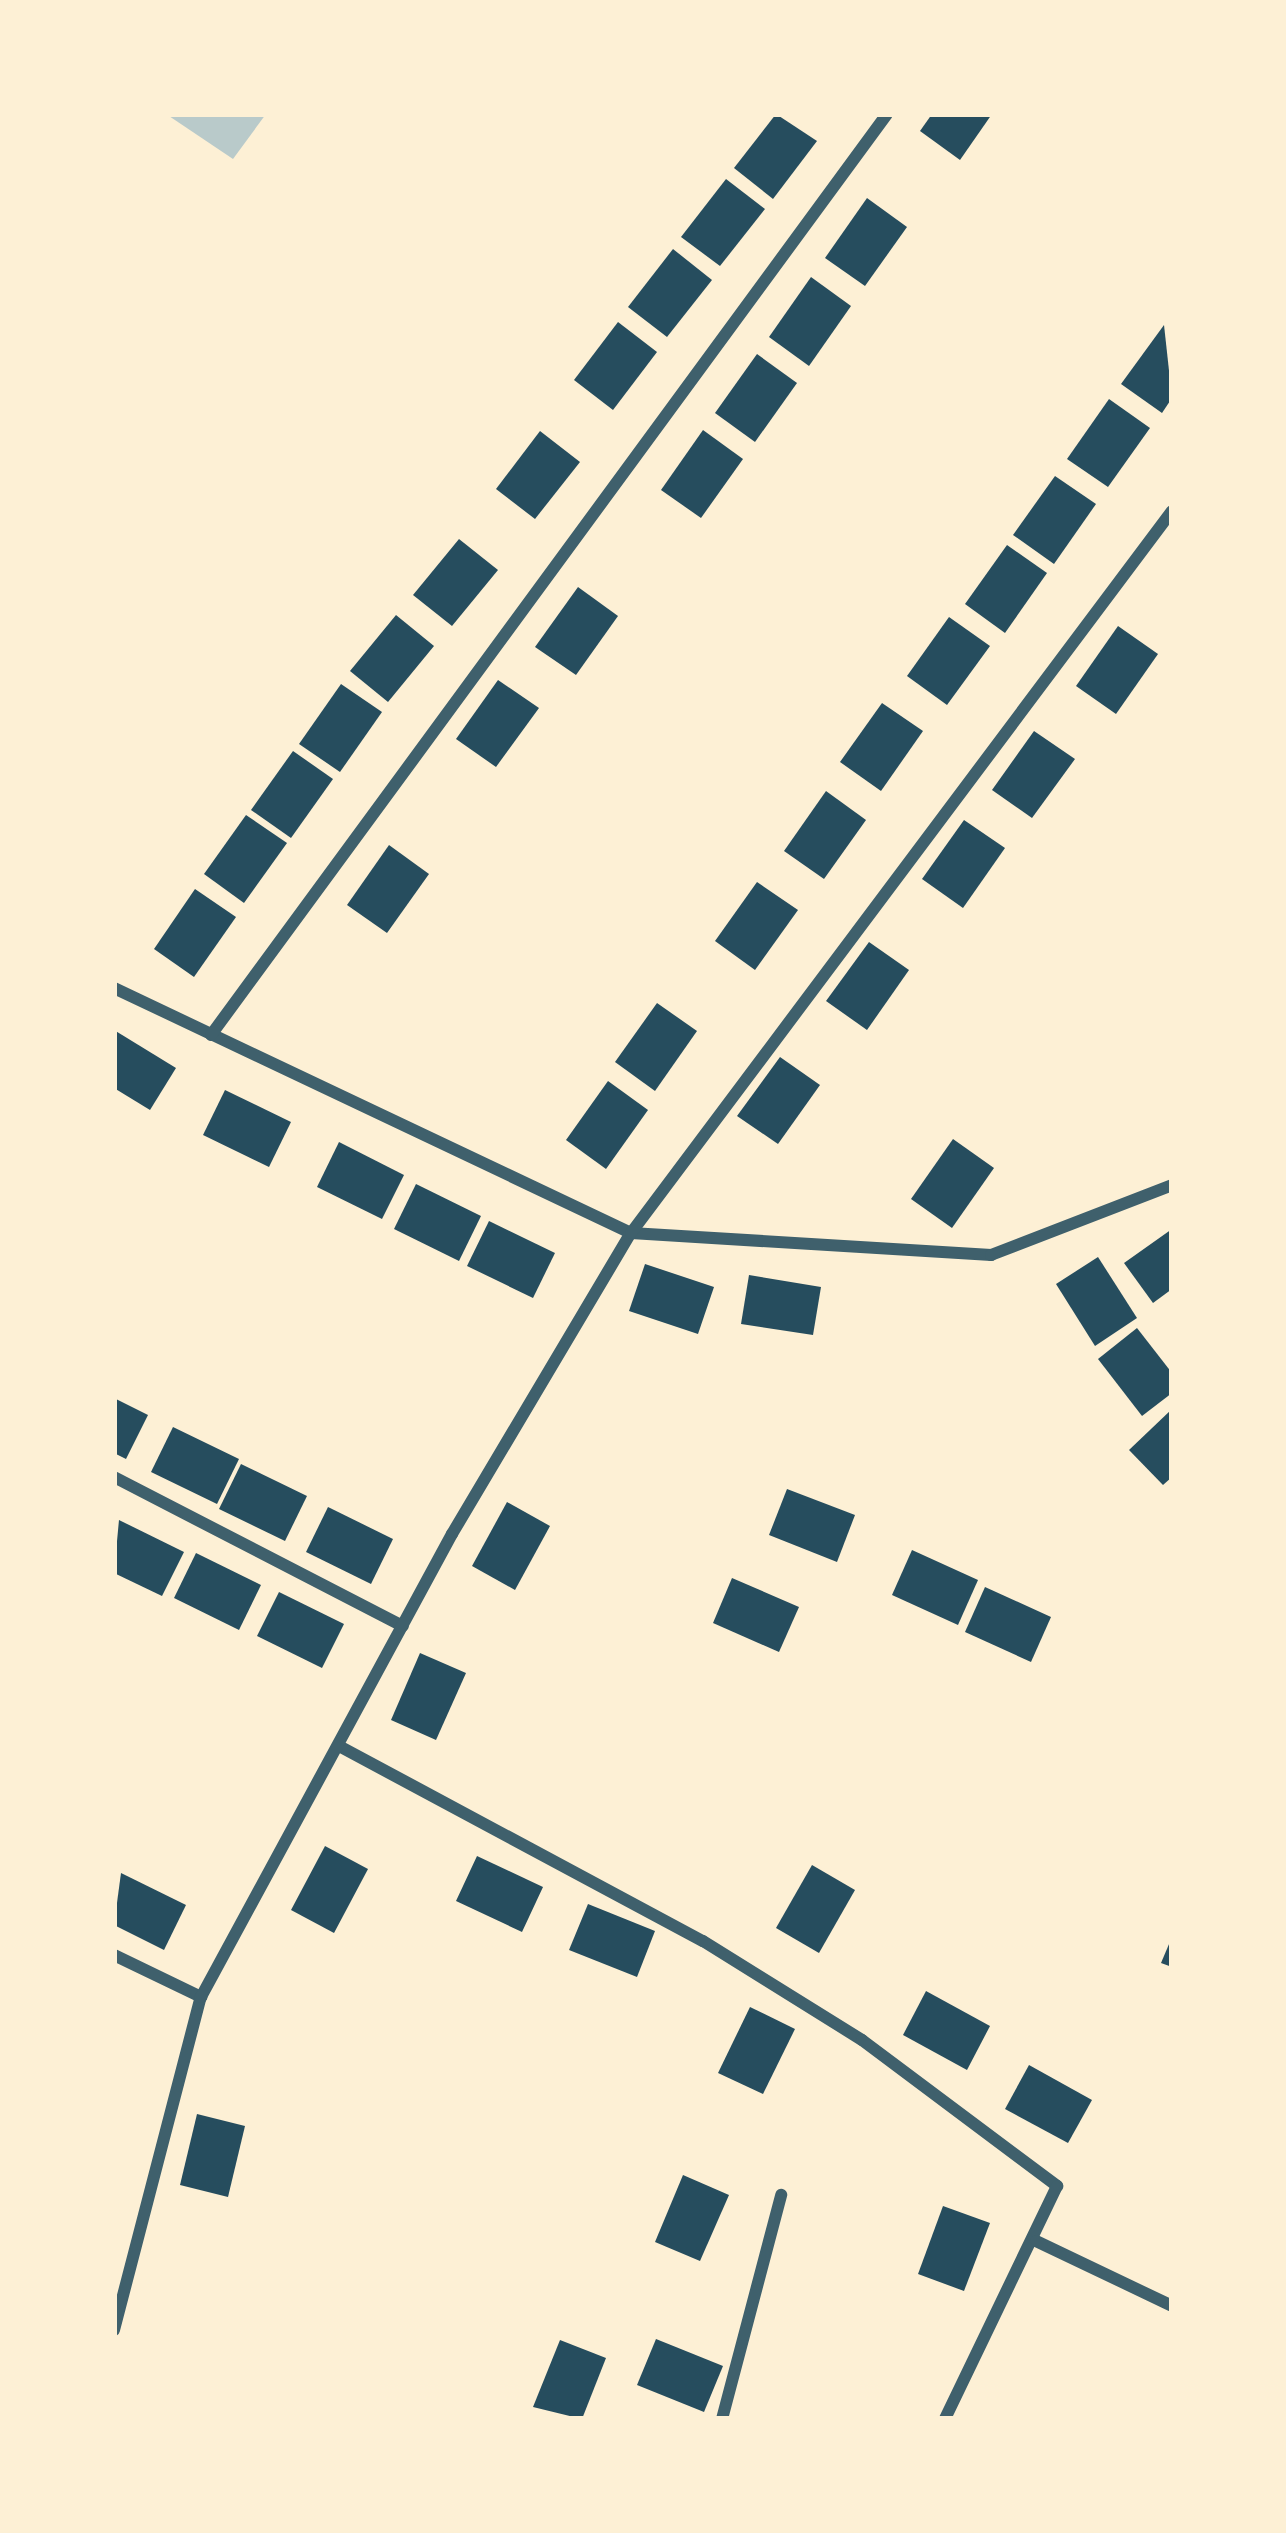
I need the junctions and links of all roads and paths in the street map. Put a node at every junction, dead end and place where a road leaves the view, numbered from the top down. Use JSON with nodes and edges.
{"nodes":[{"id":1,"x":887,"y":114,"type":"edge"},
{"id":2,"x":1172,"y":512,"type":"edge"},
{"id":3,"x":114,"y":988,"type":"edge"},
{"id":4,"x":211,"y":1035,"type":"junction"},
{"id":5,"x":1172,"y":1185,"type":"edge"},
{"id":6,"x":631,"y":1233,"type":"junction"},
{"id":7,"x":114,"y":1477,"type":"edge"},
{"id":8,"x":403,"y":1626,"type":"junction"},
{"id":9,"x":339,"y":1746,"type":"junction"},
{"id":10,"x":114,"y":1955,"type":"edge"},
{"id":11,"x":201,"y":1997,"type":"junction"},
{"id":12,"x":781,"y":2195,"type":"dead end"},
{"id":13,"x":1036,"y":2241,"type":"junction"},
{"id":14,"x":1172,"y":2306,"type":"edge"},
{"id":15,"x":114,"y":2330,"type":"edge"},
{"id":16,"x":722,"y":2419,"type":"edge"},
{"id":17,"x":945,"y":2419,"type":"edge"}],
"edges":[{"from":1,"to":4,"type":"street"},
{"from":2,"to":6,"type":"street"},
{"from":3,"to":4,"type":"street"},
{"from":4,"to":6,"type":"street"},
{"from":5,"to":6,"type":"street"},
{"from":6,"to":8,"type":"street"},
{"from":7,"to":8,"type":"street"},
{"from":8,"to":9,"type":"street"},
{"from":9,"to":11,"type":"street"},
{"from":9,"to":13,"type":"street"},
{"from":10,"to":11,"type":"street"},
{"from":11,"to":15,"type":"street"},
{"from":12,"to":16,"type":"street"},
{"from":13,"to":14,"type":"street"},
{"from":13,"to":17,"type":"street"}]}
